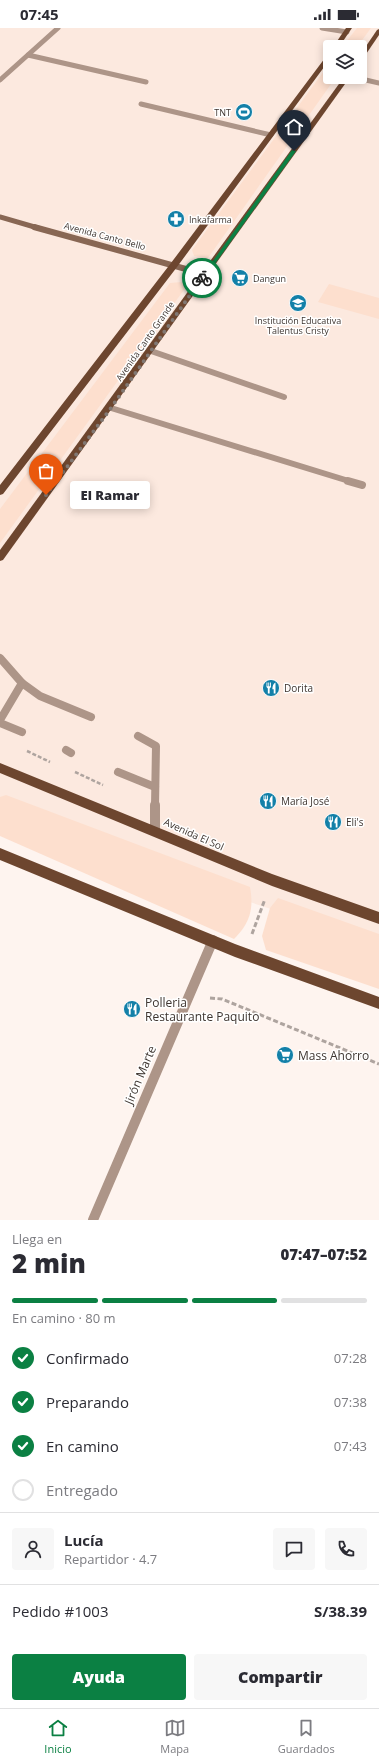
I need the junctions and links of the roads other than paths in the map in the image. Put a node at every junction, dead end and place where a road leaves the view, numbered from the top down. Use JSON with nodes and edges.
{"nodes":[{"id":1,"x":58,"y":28,"type":"edge"},
{"id":2,"x":322,"y":28,"type":"edge"},
{"id":3,"x":348,"y":30,"type":"edge"},
{"id":4,"x":379,"y":31,"type":"edge"},
{"id":5,"x":341,"y":40,"type":"edge"},
{"id":6,"x":367,"y":49,"type":"edge"},
{"id":7,"x":28,"y":55,"type":"junction"},
{"id":8,"x":323,"y":64,"type":"edge"},
{"id":9,"x":0,"y":80,"type":"edge"},
{"id":10,"x":367,"y":80,"type":"edge"},
{"id":11,"x":146,"y":82,"type":"dead end"},
{"id":12,"x":379,"y":83,"type":"edge"},
{"id":13,"x":342,"y":84,"type":"edge"},
{"id":14,"x":141,"y":104,"type":"dead end"},
{"id":15,"x":271,"y":135,"type":"junction"},
{"id":16,"x":0,"y":217,"type":"edge"},
{"id":17,"x":174,"y":265,"type":"junction"},
{"id":18,"x":204,"y":274,"type":"junction"},
{"id":19,"x":151,"y":351,"type":"junction"},
{"id":20,"x":284,"y":397,"type":"dead end"},
{"id":21,"x":111,"y":408,"type":"junction"},
{"id":22,"x":362,"y":485,"type":"dead end"},
{"id":23,"x":0,"y":492,"type":"edge"},
{"id":24,"x":0,"y":557,"type":"edge"},
{"id":25,"x":0,"y":658,"type":"edge"},
{"id":26,"x":22,"y":683,"type":"junction"},
{"id":27,"x":91,"y":717,"type":"dead end"},
{"id":28,"x":0,"y":720,"type":"edge"},
{"id":29,"x":0,"y":723,"type":"edge"},
{"id":30,"x":22,"y":732,"type":"dead end"},
{"id":31,"x":138,"y":736,"type":"dead end"},
{"id":32,"x":0,"y":768,"type":"edge"},
{"id":33,"x":118,"y":772,"type":"dead end"},
{"id":34,"x":154,"y":787,"type":"junction"},
{"id":35,"x":155,"y":831,"type":"junction"},
{"id":36,"x":0,"y":854,"type":"edge"},
{"id":37,"x":379,"y":918,"type":"edge"},
{"id":38,"x":213,"y":940,"type":"junction"},
{"id":39,"x":379,"y":1002,"type":"edge"},
{"id":40,"x":92,"y":1220,"type":"edge"}],
"edges":[{"from":1,"to":7,"type":"street"},
{"from":2,"to":3,"type":"street"},
{"from":3,"to":5,"type":"main road"},
{"from":4,"to":6,"type":"main road"},
{"from":7,"to":9,"type":"street"},
{"from":7,"to":11,"type":"street"},
{"from":8,"to":15,"type":"main road"},
{"from":10,"to":12,"type":"street"},
{"from":13,"to":18,"type":"main road","name":"Avenida Canto Grande"},
{"from":14,"to":15,"type":"street"},
{"from":15,"to":17,"type":"main road"},
{"from":16,"to":17,"type":"street","name":"Avenida Canto Bello"},
{"from":17,"to":18,"type":"street","name":"Avenida Canto Bello"},
{"from":17,"to":23,"type":"main road"},
{"from":18,"to":19,"type":"main road","name":"Avenida Canto Grande"},
{"from":19,"to":20,"type":"street"},
{"from":19,"to":21,"type":"main road","name":"Avenida Canto Grande"},
{"from":21,"to":22,"type":"street"},
{"from":21,"to":24,"type":"main road","name":"Avenida Canto Grande"},
{"from":25,"to":26,"type":"street"},
{"from":26,"to":27,"type":"street"},
{"from":26,"to":28,"type":"street"},
{"from":29,"to":30,"type":"street"},
{"from":31,"to":34,"type":"street"},
{"from":32,"to":35,"type":"main road","name":"Avenida El Sol"},
{"from":33,"to":34,"type":"street"},
{"from":34,"to":35,"type":"street"},
{"from":35,"to":37,"type":"main road","name":"Avenida El Sol"},
{"from":36,"to":38,"type":"main road"},
{"from":38,"to":39,"type":"main road"},
{"from":38,"to":40,"type":"street","name":"Jirón Marte"}]}
